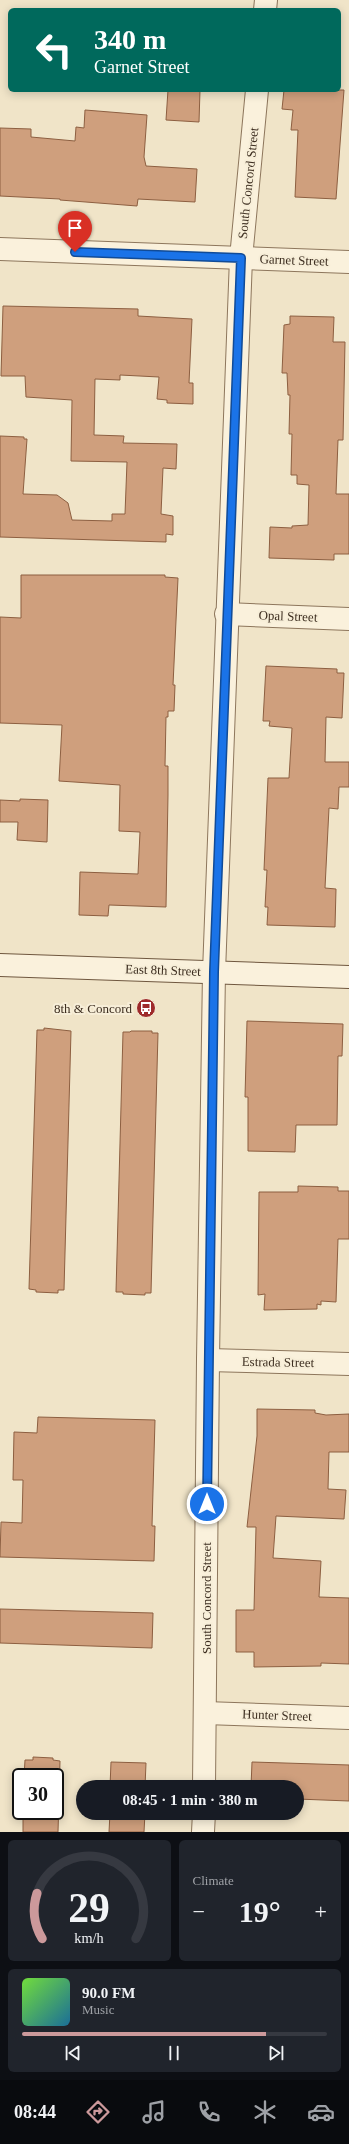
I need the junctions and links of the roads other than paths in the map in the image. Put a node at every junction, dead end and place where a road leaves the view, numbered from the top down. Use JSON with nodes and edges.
{"nodes":[{"id":1,"x":257,"y":92,"type":"edge"},
{"id":2,"x":0,"y":249,"type":"edge"},
{"id":3,"x":241,"y":258,"type":"junction"},
{"id":4,"x":349,"y":262,"type":"edge"},
{"id":5,"x":226,"y":614,"type":"junction"},
{"id":6,"x":349,"y":619,"type":"edge"},
{"id":7,"x":0,"y":965,"type":"edge"},
{"id":8,"x":214,"y":972,"type":"junction"},
{"id":9,"x":349,"y":977,"type":"edge"},
{"id":10,"x":208,"y":1360,"type":"junction"},
{"id":11,"x":349,"y":1364,"type":"edge"},
{"id":12,"x":205,"y":1713,"type":"junction"},
{"id":13,"x":349,"y":1718,"type":"edge"},
{"id":14,"x":204,"y":1780,"type":"edge"},
{"id":15,"x":204,"y":1820,"type":"edge"},
{"id":16,"x":203,"y":1832,"type":"edge"}],
"edges":[{"from":1,"to":3,"type":"street","name":"South Concord Street"},
{"from":2,"to":3,"type":"street","name":"Garnet Street"},
{"from":3,"to":4,"type":"street","name":"Garnet Street"},
{"from":3,"to":5,"type":"street","name":"South Concord Street"},
{"from":5,"to":6,"type":"street","name":"Opal Street"},
{"from":5,"to":8,"type":"street","name":"South Concord Street"},
{"from":7,"to":8,"type":"street","name":"East 8th Street"},
{"from":8,"to":9,"type":"street","name":"East 8th Street"},
{"from":8,"to":10,"type":"street","name":"South Concord Street"},
{"from":10,"to":11,"type":"street","name":"Estrada Street"},
{"from":10,"to":12,"type":"street","name":"South Concord Street"},
{"from":12,"to":13,"type":"street","name":"Hunter Street"},
{"from":12,"to":14,"type":"street","name":"South Concord Street"},
{"from":15,"to":16,"type":"street"}]}
